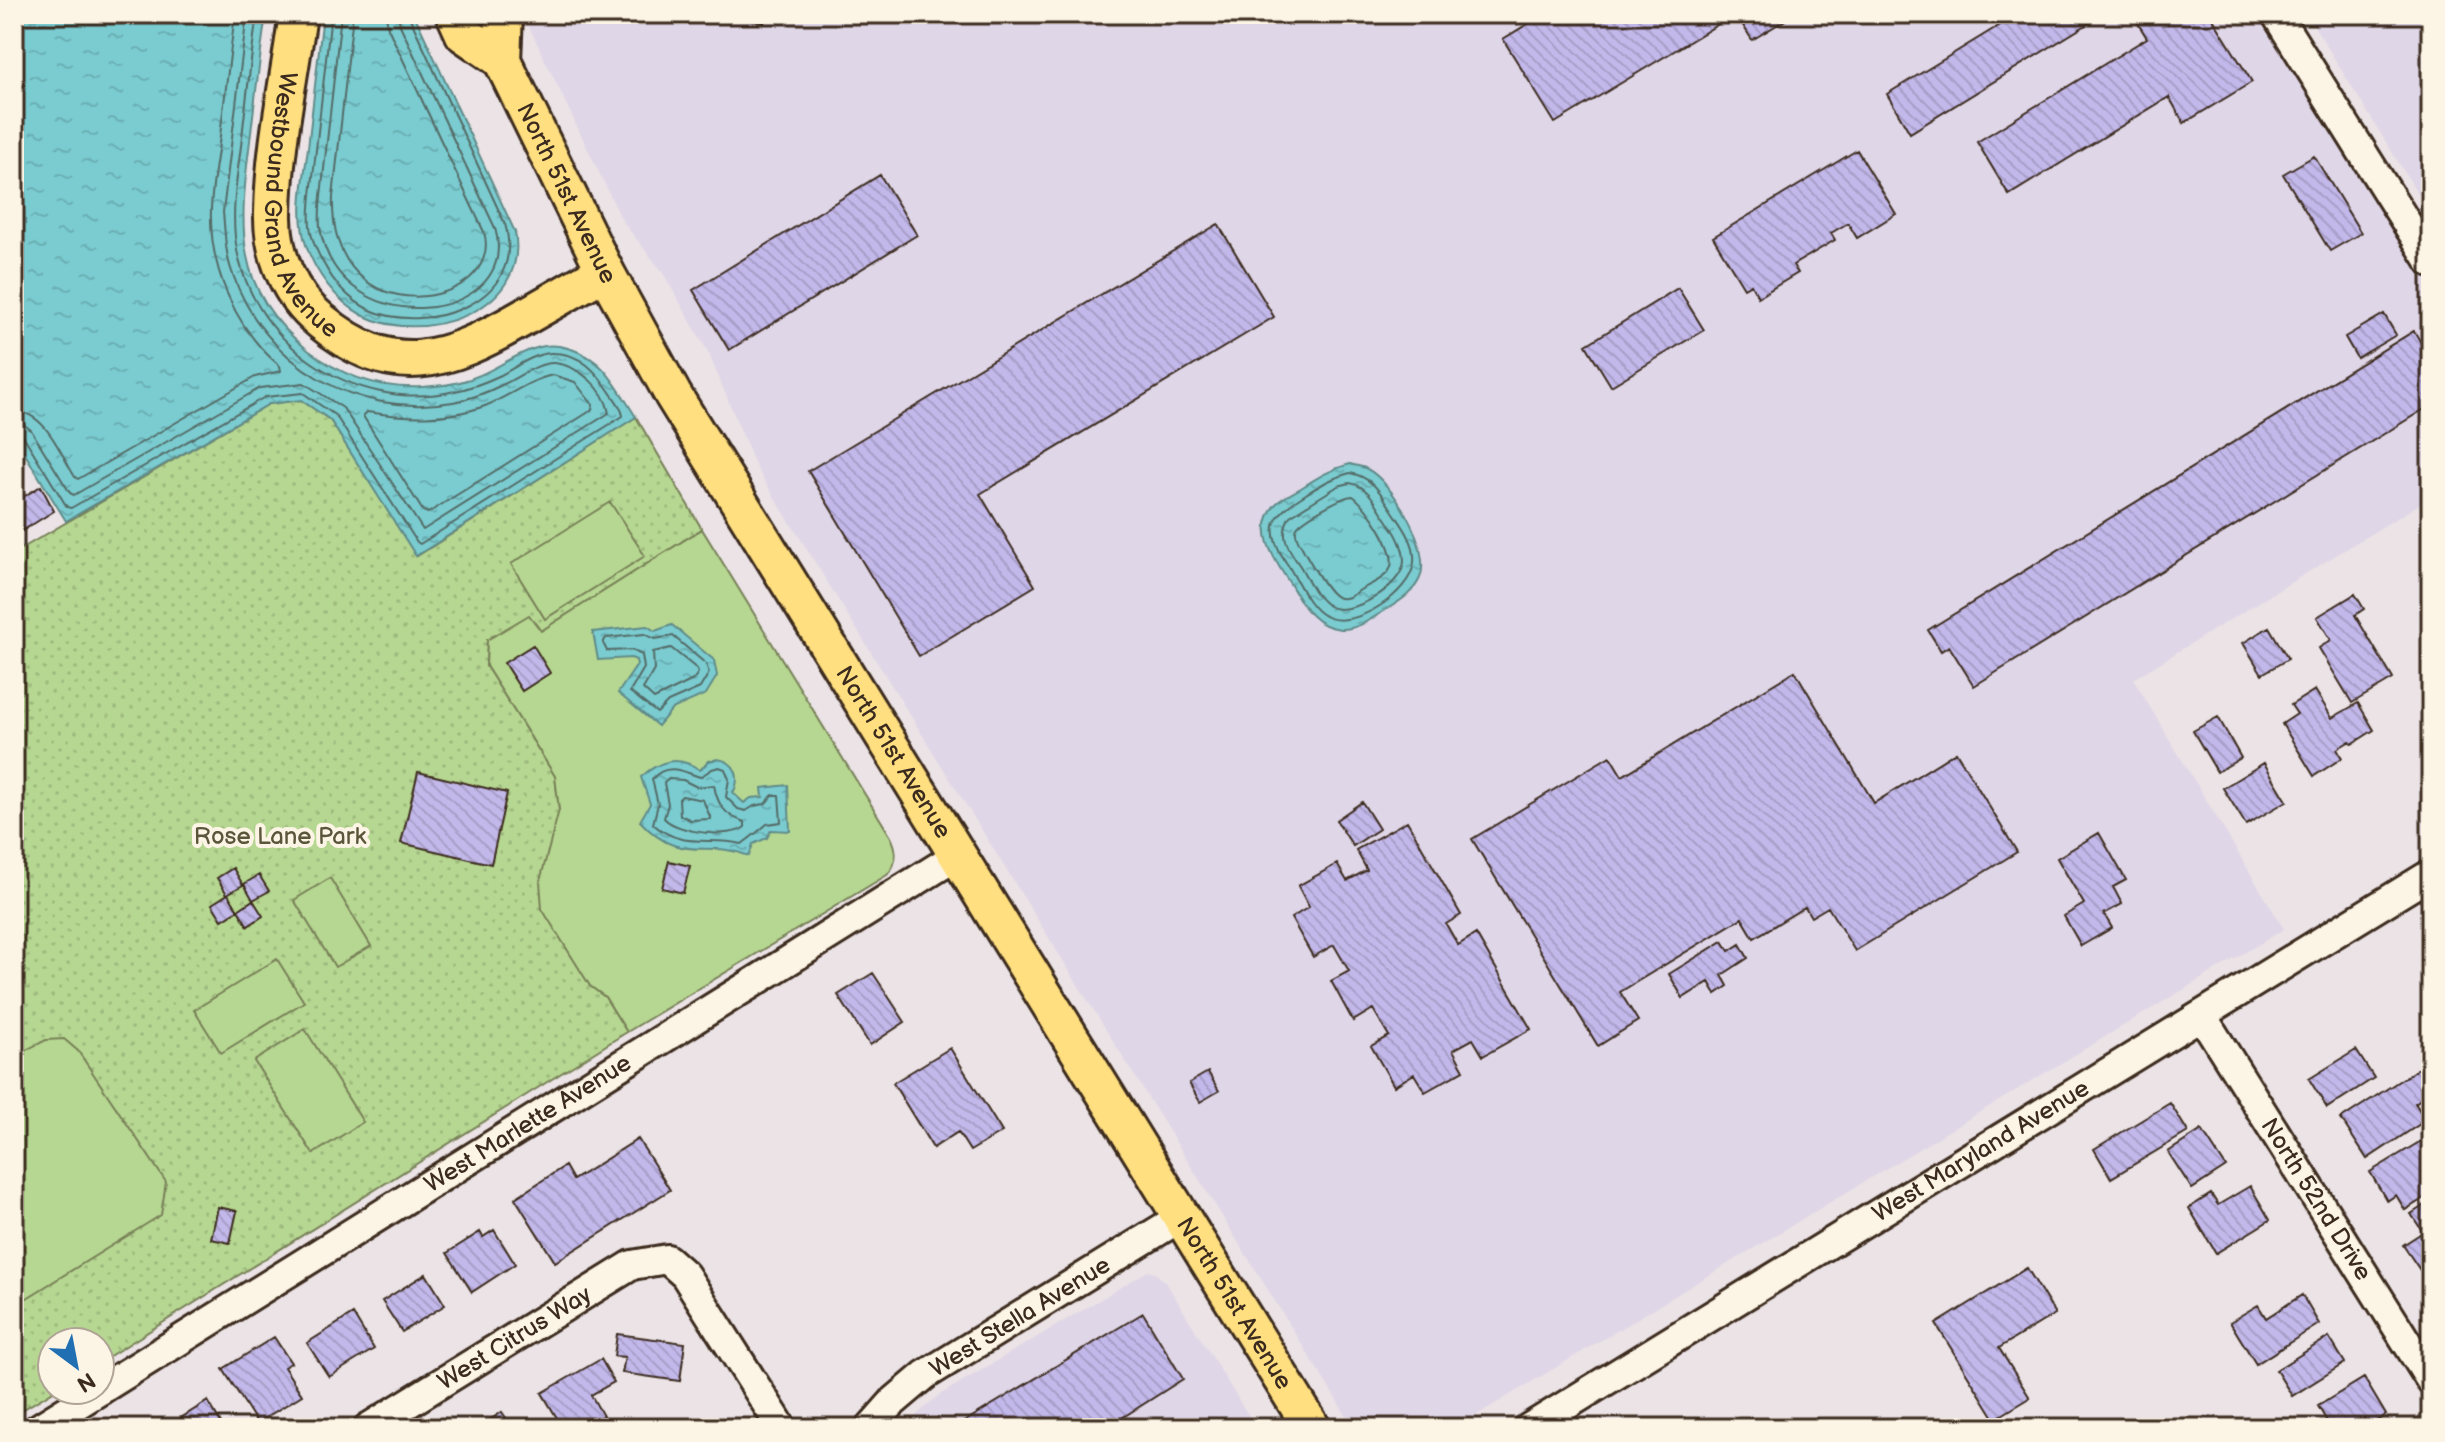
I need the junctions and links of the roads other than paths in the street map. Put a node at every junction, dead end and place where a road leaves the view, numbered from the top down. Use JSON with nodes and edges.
{"nodes":[{"id":1,"x":298,"y":14,"type":"edge"},
{"id":2,"x":455,"y":14,"type":"edge"},
{"id":3,"x":504,"y":14,"type":"edge"},
{"id":4,"x":2276,"y":14,"type":"edge"},
{"id":5,"x":502,"y":60,"type":"junction"},
{"id":6,"x":2431,"y":262,"type":"edge"},
{"id":7,"x":605,"y":271,"type":"junction"},
{"id":8,"x":956,"y":856,"type":"junction"},
{"id":9,"x":2431,"y":874,"type":"edge"},
{"id":10,"x":2202,"y":1016,"type":"junction"},
{"id":11,"x":1181,"y":1217,"type":"junction"},
{"id":12,"x":116,"y":1380,"type":"edge"},
{"id":13,"x":2431,"y":1381,"type":"edge"},
{"id":14,"x":74,"y":1406,"type":"edge"},
{"id":15,"x":39,"y":1428,"type":"edge"},
{"id":16,"x":368,"y":1428,"type":"edge"},
{"id":17,"x":782,"y":1428,"type":"edge"},
{"id":18,"x":870,"y":1428,"type":"edge"},
{"id":19,"x":1312,"y":1428,"type":"edge"},
{"id":20,"x":1529,"y":1428,"type":"edge"}],
"edges":[{"from":1,"to":7,"type":"main road","name":"Westbound Grand Avenue"},
{"from":2,"to":5,"type":"main road","name":"North 51st Avenue"},
{"from":3,"to":5,"type":"main road","name":"North 51st Avenue"},
{"from":4,"to":6,"type":"street"},
{"from":5,"to":7,"type":"main road","name":"North 51st Avenue"},
{"from":7,"to":8,"type":"main road","name":"North 51st Avenue"},
{"from":8,"to":11,"type":"main road","name":"North 51st Avenue"},
{"from":8,"to":12,"type":"street","name":"West Marlette Avenue"},
{"from":9,"to":10,"type":"street","name":"West Maryland Avenue"},
{"from":10,"to":13,"type":"street","name":"North 52nd Drive"},
{"from":10,"to":20,"type":"street","name":"West Maryland Avenue"},
{"from":11,"to":18,"type":"street","name":"West Stella Avenue"},
{"from":11,"to":19,"type":"main road","name":"North 51st Avenue"},
{"from":14,"to":15,"type":"street","name":"West Marlette Avenue"},
{"from":16,"to":17,"type":"street","name":"West Citrus Way"}]}
